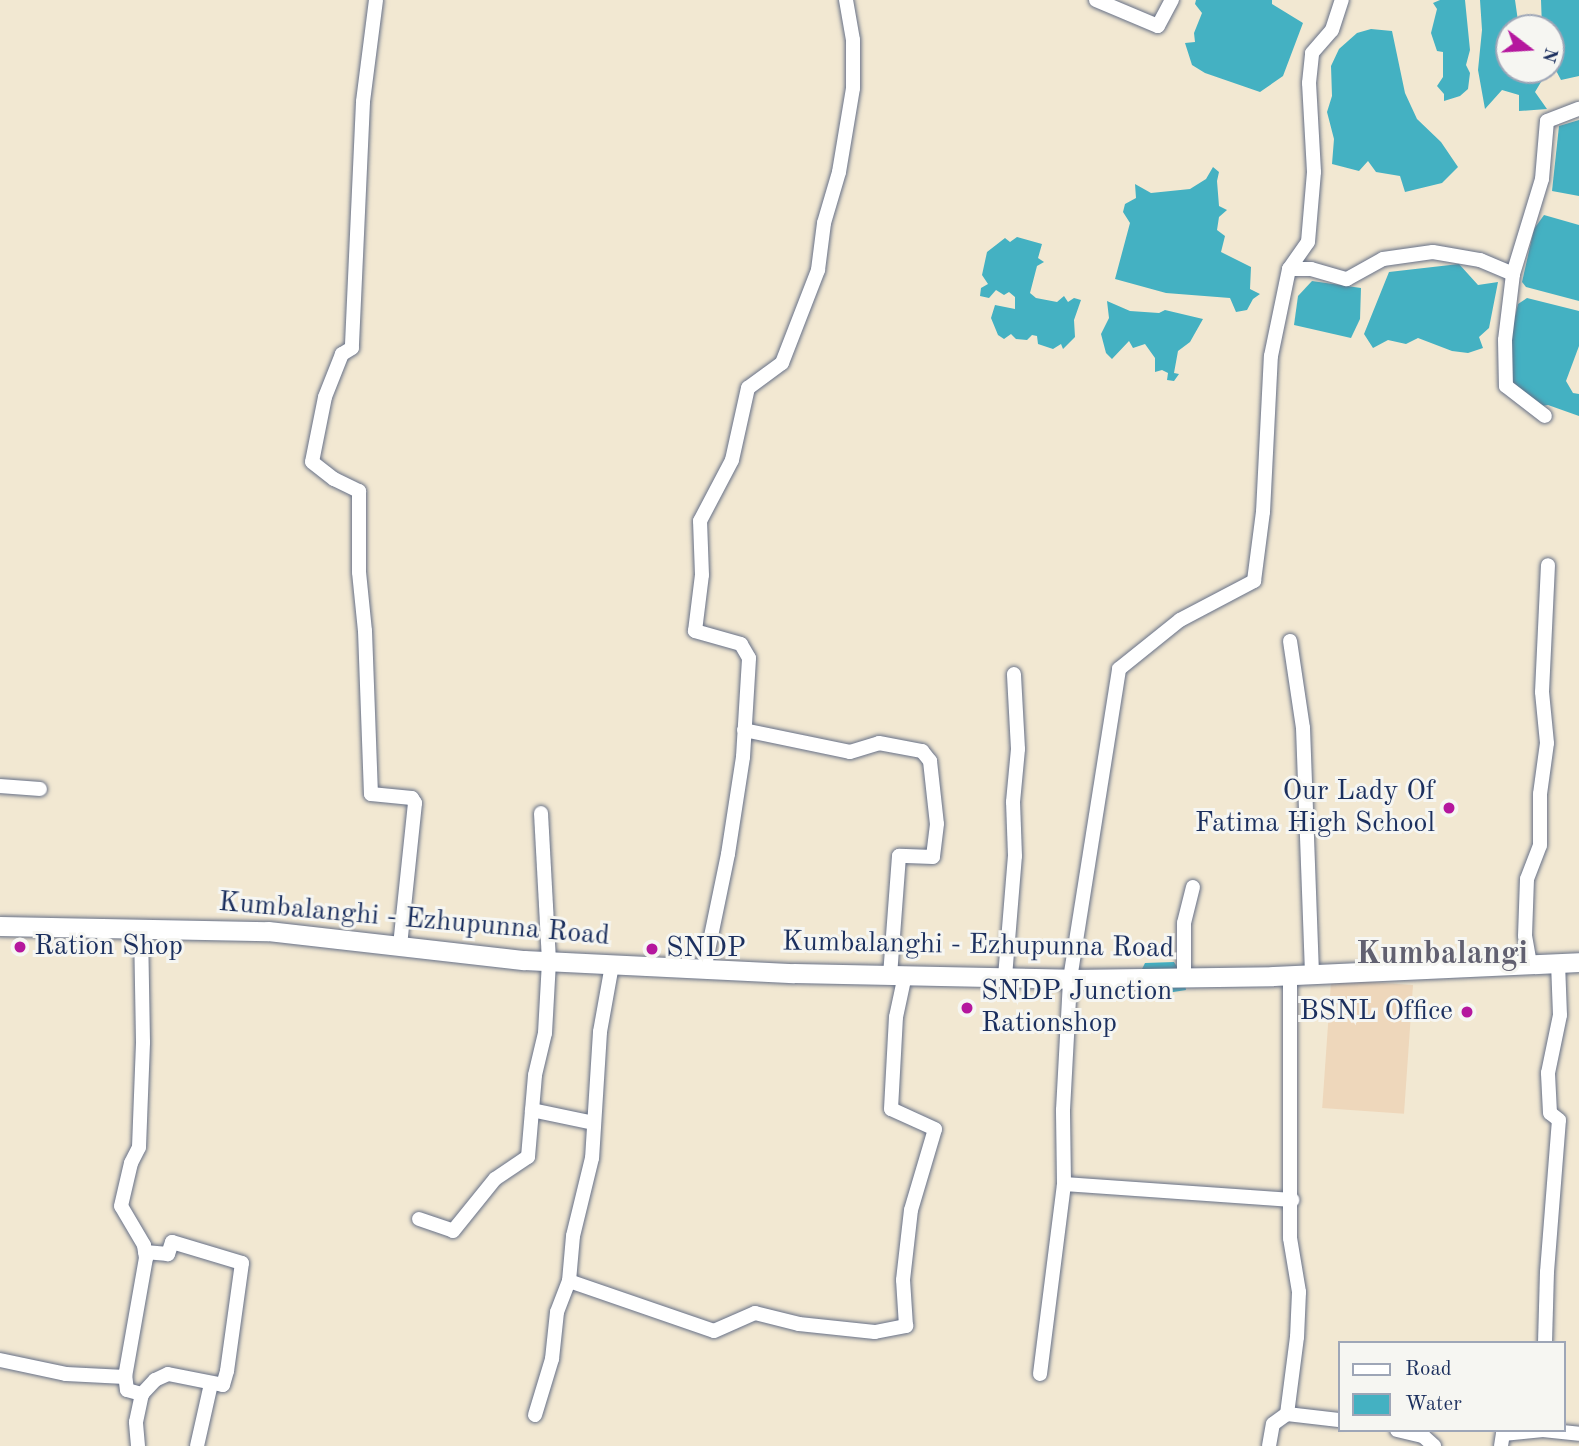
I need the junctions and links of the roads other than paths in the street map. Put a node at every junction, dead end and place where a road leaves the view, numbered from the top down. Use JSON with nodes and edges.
{"nodes":[{"id":1,"x":376,"y":0,"type":"edge"},
{"id":2,"x":846,"y":0,"type":"edge"},
{"id":3,"x":1096,"y":0,"type":"edge"},
{"id":4,"x":1172,"y":0,"type":"edge"},
{"id":5,"x":1342,"y":0,"type":"edge"},
{"id":6,"x":1579,"y":109,"type":"edge"},
{"id":7,"x":1289,"y":269,"type":"junction"},
{"id":8,"x":1513,"y":274,"type":"junction"},
{"id":9,"x":1545,"y":416,"type":"dead end"},
{"id":10,"x":1548,"y":565,"type":"dead end"},
{"id":11,"x":1290,"y":641,"type":"dead end"},
{"id":12,"x":1014,"y":674,"type":"dead end"},
{"id":13,"x":744,"y":730,"type":"junction"},
{"id":14,"x":0,"y":786,"type":"edge"},
{"id":15,"x":40,"y":789,"type":"dead end"},
{"id":16,"x":541,"y":813,"type":"dead end"},
{"id":17,"x":1193,"y":887,"type":"dead end"},
{"id":18,"x":0,"y":926,"type":"edge"},
{"id":19,"x":141,"y":928,"type":"junction"},
{"id":20,"x":400,"y":946,"type":"junction"},
{"id":21,"x":549,"y":961,"type":"junction"},
{"id":22,"x":1579,"y":962,"type":"edge"},
{"id":23,"x":1558,"y":963,"type":"junction"},
{"id":24,"x":1530,"y":964,"type":"junction"},
{"id":25,"x":612,"y":965,"type":"junction"},
{"id":26,"x":704,"y":970,"type":"junction"},
{"id":27,"x":1312,"y":973,"type":"junction"},
{"id":28,"x":1290,"y":974,"type":"junction"},
{"id":29,"x":897,"y":975,"type":"junction"},
{"id":30,"x":1004,"y":977,"type":"junction"},
{"id":31,"x":1184,"y":977,"type":"junction"},
{"id":32,"x":1070,"y":979,"type":"junction"},
{"id":33,"x":532,"y":1110,"type":"junction"},
{"id":34,"x":594,"y":1123,"type":"junction"},
{"id":35,"x":1064,"y":1184,"type":"junction"},
{"id":36,"x":1292,"y":1200,"type":"junction"},
{"id":37,"x":419,"y":1219,"type":"dead end"},
{"id":38,"x":145,"y":1251,"type":"junction"},
{"id":39,"x":569,"y":1281,"type":"junction"},
{"id":40,"x":1545,"y":1341,"type":"edge"},
{"id":41,"x":0,"y":1360,"type":"edge"},
{"id":42,"x":125,"y":1374,"type":"junction"},
{"id":43,"x":1040,"y":1374,"type":"dead end"},
{"id":44,"x":211,"y":1384,"type":"junction"},
{"id":45,"x":142,"y":1394,"type":"junction"},
{"id":46,"x":1287,"y":1414,"type":"junction"},
{"id":47,"x":535,"y":1415,"type":"dead end"},
{"id":48,"x":1338,"y":1420,"type":"edge"},
{"id":49,"x":1409,"y":1432,"type":"edge"},
{"id":50,"x":1523,"y":1432,"type":"edge"},
{"id":51,"x":1561,"y":1432,"type":"edge"},
{"id":52,"x":1579,"y":1434,"type":"edge"},
{"id":53,"x":138,"y":1446,"type":"edge"},
{"id":54,"x":197,"y":1446,"type":"edge"},
{"id":55,"x":1269,"y":1446,"type":"edge"},
{"id":56,"x":1434,"y":1446,"type":"edge"},
{"id":57,"x":1501,"y":1446,"type":"edge"}],
"edges":[{"from":1,"to":20,"type":"street"},
{"from":2,"to":13,"type":"street"},
{"from":3,"to":4,"type":"street"},
{"from":5,"to":7,"type":"street"},
{"from":6,"to":8,"type":"street"},
{"from":7,"to":8,"type":"street"},
{"from":7,"to":32,"type":"street"},
{"from":8,"to":9,"type":"street"},
{"from":10,"to":24,"type":"street"},
{"from":11,"to":27,"type":"street"},
{"from":12,"to":30,"type":"street"},
{"from":13,"to":26,"type":"street"},
{"from":13,"to":29,"type":"street"},
{"from":14,"to":15,"type":"street"},
{"from":16,"to":21,"type":"street"},
{"from":17,"to":31,"type":"street"},
{"from":18,"to":19,"type":"main road","name":"Kumbalanghi - Ezhupunna Road"},
{"from":19,"to":20,"type":"main road","name":"Kumbalanghi - Ezhupunna Road"},
{"from":19,"to":38,"type":"street"},
{"from":20,"to":21,"type":"main road","name":"Kumbalanghi - Ezhupunna Road"},
{"from":21,"to":25,"type":"main road","name":"Kumbalanghi - Ezhupunna Road"},
{"from":21,"to":33,"type":"street"},
{"from":22,"to":23,"type":"main road","name":"Kumbalanghi - Ezhupunna Road"},
{"from":23,"to":24,"type":"main road","name":"Kumbalanghi - Ezhupunna Road"},
{"from":23,"to":40,"type":"street"},
{"from":24,"to":27,"type":"main road","name":"Kumbalanghi - Ezhupunna Road"},
{"from":25,"to":26,"type":"main road","name":"Kumbalanghi - Ezhupunna Road"},
{"from":25,"to":34,"type":"street"},
{"from":26,"to":29,"type":"main road","name":"Kumbalanghi - Ezhupunna Road"},
{"from":27,"to":28,"type":"main road","name":"Kumbalanghi - Ezhupunna Road"},
{"from":28,"to":31,"type":"main road","name":"Kumbalanghi - Ezhupunna Road"},
{"from":28,"to":36,"type":"street"},
{"from":29,"to":30,"type":"main road","name":"Kumbalanghi - Ezhupunna Road"},
{"from":29,"to":39,"type":"street"},
{"from":30,"to":32,"type":"main road","name":"Kumbalanghi - Ezhupunna Road"},
{"from":31,"to":32,"type":"main road","name":"Kumbalanghi - Ezhupunna Road"},
{"from":32,"to":35,"type":"street"},
{"from":33,"to":34,"type":"street"},
{"from":33,"to":37,"type":"street"},
{"from":34,"to":39,"type":"street"},
{"from":35,"to":36,"type":"street"},
{"from":35,"to":43,"type":"street"},
{"from":36,"to":46,"type":"street"},
{"from":38,"to":42,"type":"street"},
{"from":38,"to":44,"type":"street"},
{"from":39,"to":47,"type":"street"},
{"from":41,"to":42,"type":"street"},
{"from":42,"to":45,"type":"street"},
{"from":44,"to":45,"type":"street"},
{"from":44,"to":54,"type":"street"},
{"from":45,"to":53,"type":"street"},
{"from":46,"to":48,"type":"street"},
{"from":46,"to":55,"type":"street"},
{"from":49,"to":56,"type":"street"},
{"from":50,"to":57,"type":"street"},
{"from":51,"to":52,"type":"street"}]}
